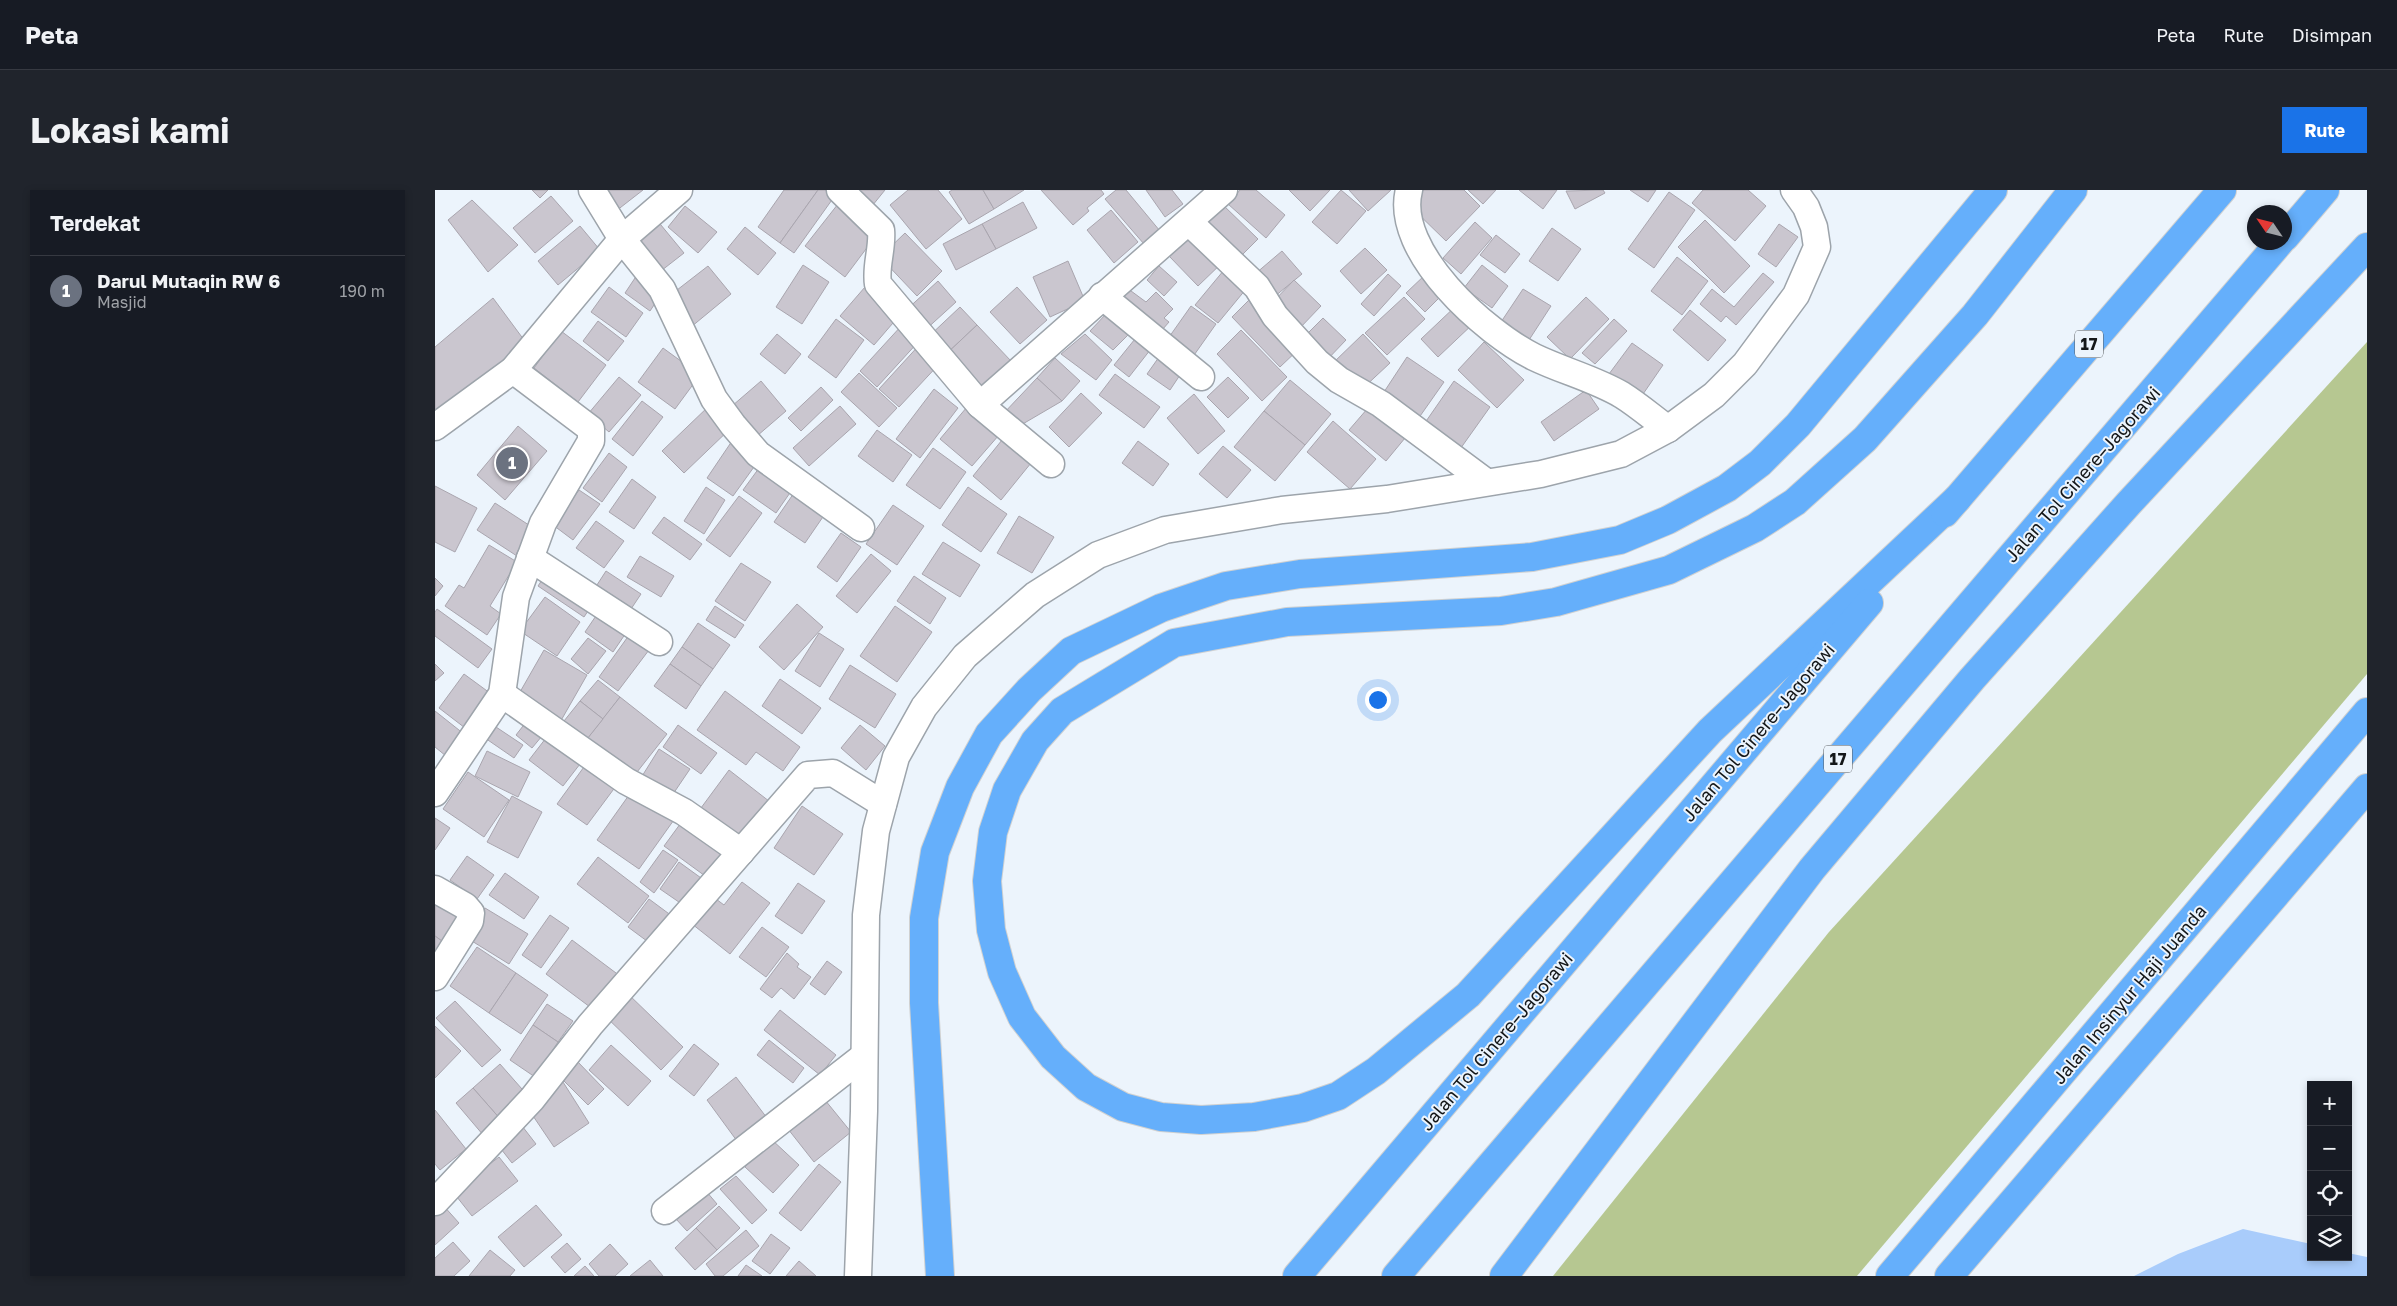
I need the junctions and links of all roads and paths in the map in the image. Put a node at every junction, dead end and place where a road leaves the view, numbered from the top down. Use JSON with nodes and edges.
{"nodes":[{"id":1,"x":592,"y":190,"type":"edge"},
{"id":2,"x":679,"y":190,"type":"edge"},
{"id":3,"x":840,"y":190,"type":"edge"},
{"id":4,"x":1225,"y":190,"type":"edge"},
{"id":5,"x":1409,"y":190,"type":"edge"},
{"id":6,"x":1794,"y":190,"type":"edge"},
{"id":7,"x":1993,"y":190,"type":"edge"},
{"id":8,"x":2073,"y":190,"type":"edge"},
{"id":9,"x":2222,"y":190,"type":"edge"},
{"id":10,"x":2325,"y":190,"type":"edge"},
{"id":11,"x":1195,"y":208,"type":"edge"},
{"id":12,"x":2292,"y":229,"type":"edge"},
{"id":13,"x":622,"y":239,"type":"junction"},
{"id":14,"x":2367,"y":247,"type":"edge"},
{"id":15,"x":2273,"y":250,"type":"edge"},
{"id":16,"x":1102,"y":296,"type":"junction"},
{"id":17,"x":513,"y":370,"type":"junction"},
{"id":18,"x":1201,"y":377,"type":"dead end"},
{"id":19,"x":980,"y":406,"type":"junction"},
{"id":20,"x":435,"y":427,"type":"edge"},
{"id":21,"x":1668,"y":429,"type":"junction"},
{"id":22,"x":1051,"y":464,"type":"dead end"},
{"id":23,"x":1486,"y":482,"type":"junction"},
{"id":24,"x":1957,"y":499,"type":"junction"},
{"id":25,"x":861,"y":528,"type":"dead end"},
{"id":26,"x":530,"y":558,"type":"junction"},
{"id":27,"x":659,"y":642,"type":"dead end"},
{"id":28,"x":502,"y":694,"type":"junction"},
{"id":29,"x":2367,"y":712,"type":"edge"},
{"id":30,"x":2367,"y":788,"type":"edge"},
{"id":31,"x":435,"y":793,"type":"edge"},
{"id":32,"x":883,"y":804,"type":"junction"},
{"id":33,"x":741,"y":852,"type":"junction"},
{"id":34,"x":435,"y":889,"type":"edge"},
{"id":35,"x":435,"y":977,"type":"edge"},
{"id":36,"x":864,"y":1056,"type":"junction"},
{"id":37,"x":435,"y":1202,"type":"edge"},
{"id":38,"x":665,"y":1211,"type":"dead end"},
{"id":39,"x":858,"y":1276,"type":"edge"},
{"id":40,"x":940,"y":1276,"type":"edge"},
{"id":41,"x":1297,"y":1276,"type":"edge"},
{"id":42,"x":1396,"y":1276,"type":"edge"},
{"id":43,"x":1504,"y":1276,"type":"edge"},
{"id":44,"x":1890,"y":1276,"type":"edge"},
{"id":45,"x":1949,"y":1276,"type":"edge"}],
"edges":[{"from":1,"to":13,"type":"street"},
{"from":2,"to":13,"type":"street"},
{"from":3,"to":19,"type":"street"},
{"from":4,"to":11,"type":"street"},
{"from":5,"to":21,"type":"street"},
{"from":6,"to":21,"type":"street"},
{"from":7,"to":40,"type":"highway"},
{"from":8,"to":24,"type":"highway"},
{"from":9,"to":24,"type":"highway","name":"Jalan Tol Cinere–Jagorawi","number":"17"},
{"from":10,"to":12,"type":"highway"},
{"from":11,"to":16,"type":"street"},
{"from":11,"to":23,"type":"street"},
{"from":13,"to":17,"type":"street"},
{"from":13,"to":25,"type":"street"},
{"from":14,"to":43,"type":"highway"},
{"from":15,"to":42,"type":"highway","name":"Jalan Tol Cinere–Jagorawi","number":"17"},
{"from":16,"to":18,"type":"street"},
{"from":16,"to":19,"type":"street"},
{"from":17,"to":20,"type":"street"},
{"from":17,"to":26,"type":"street"},
{"from":19,"to":22,"type":"street"},
{"from":21,"to":23,"type":"street"},
{"from":23,"to":32,"type":"street"},
{"from":24,"to":41,"type":"highway","name":"Jalan Tol Cinere–Jagorawi","number":"17"},
{"from":26,"to":27,"type":"street"},
{"from":26,"to":28,"type":"street"},
{"from":28,"to":31,"type":"street"},
{"from":28,"to":33,"type":"street"},
{"from":29,"to":44,"type":"highway","name":"Jalan Insinyur Haji Juanda"},
{"from":30,"to":45,"type":"highway"},
{"from":32,"to":33,"type":"street"},
{"from":32,"to":36,"type":"street"},
{"from":33,"to":37,"type":"street"},
{"from":34,"to":35,"type":"street"},
{"from":36,"to":38,"type":"street"},
{"from":36,"to":39,"type":"street"}]}
